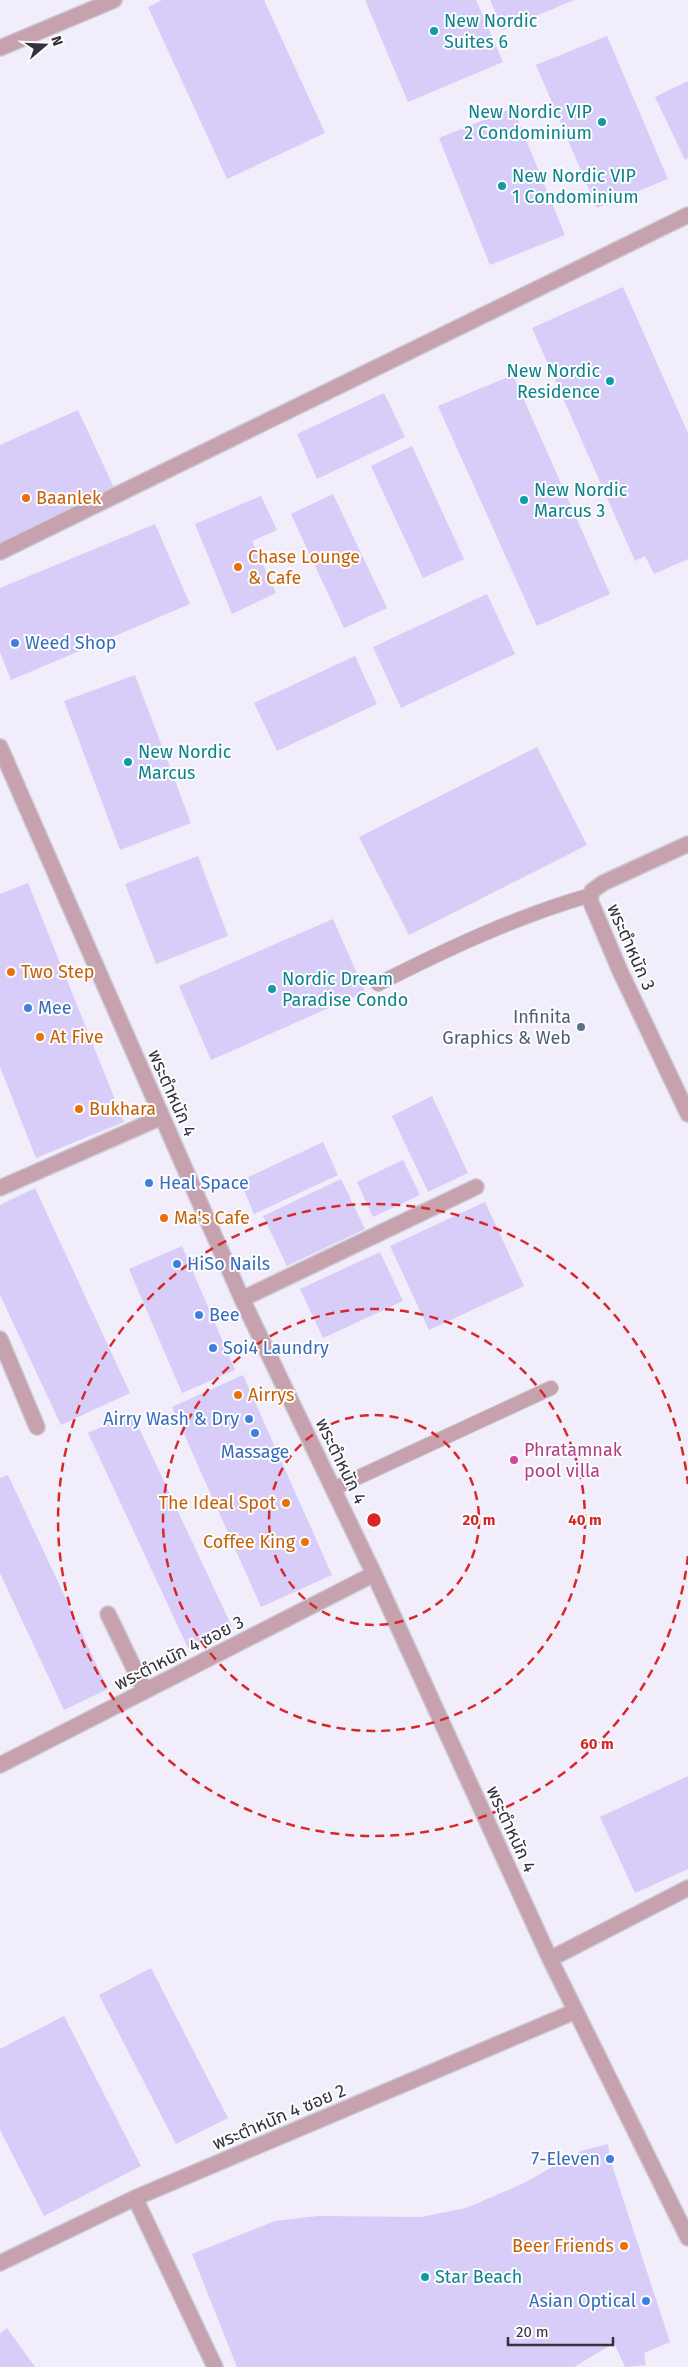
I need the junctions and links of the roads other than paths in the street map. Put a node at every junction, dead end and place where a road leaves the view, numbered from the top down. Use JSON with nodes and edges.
{"nodes":[{"id":1,"x":114,"y":0,"type":"edge"},
{"id":2,"x":0,"y":48,"type":"edge"},
{"id":3,"x":688,"y":215,"type":"edge"},
{"id":4,"x":0,"y":552,"type":"edge"},
{"id":5,"x":0,"y":747,"type":"edge"},
{"id":6,"x":688,"y":844,"type":"edge"},
{"id":7,"x":591,"y":895,"type":"junction"},
{"id":8,"x":378,"y":984,"type":"dead end"},
{"id":9,"x":688,"y":1114,"type":"edge"},
{"id":10,"x":162,"y":1117,"type":"junction"},
{"id":11,"x":476,"y":1187,"type":"dead end"},
{"id":12,"x":0,"y":1188,"type":"edge"},
{"id":13,"x":242,"y":1299,"type":"junction"},
{"id":14,"x":0,"y":1340,"type":"edge"},
{"id":15,"x":551,"y":1388,"type":"dead end"},
{"id":16,"x":37,"y":1427,"type":"dead end"},
{"id":17,"x":333,"y":1489,"type":"junction"},
{"id":18,"x":374,"y":1574,"type":"junction"},
{"id":19,"x":108,"y":1614,"type":"dead end"},
{"id":20,"x":145,"y":1691,"type":"junction"},
{"id":21,"x":0,"y":1765,"type":"edge"},
{"id":22,"x":688,"y":1888,"type":"edge"},
{"id":23,"x":550,"y":1959,"type":"junction"},
{"id":24,"x":576,"y":2012,"type":"junction"},
{"id":25,"x":135,"y":2198,"type":"junction"},
{"id":26,"x":688,"y":2238,"type":"edge"},
{"id":27,"x":0,"y":2263,"type":"edge"},
{"id":28,"x":215,"y":2367,"type":"edge"}],
"edges":[{"from":1,"to":2,"type":"street"},
{"from":3,"to":4,"type":"street"},
{"from":5,"to":10,"type":"street","name":"พระตำหนัก 4"},
{"from":6,"to":7,"type":"street","name":"พระตำหนัก 3"},
{"from":7,"to":8,"type":"lane"},
{"from":7,"to":9,"type":"street","name":"พระตำหนัก 3"},
{"from":10,"to":12,"type":"street"},
{"from":10,"to":13,"type":"street","name":"พระตำหนัก 4"},
{"from":11,"to":13,"type":"street"},
{"from":13,"to":17,"type":"street","name":"พระตำหนัก 4"},
{"from":14,"to":16,"type":"street"},
{"from":15,"to":17,"type":"lane"},
{"from":17,"to":18,"type":"street","name":"พระตำหนัก 4"},
{"from":18,"to":20,"type":"street","name":"พระตำหนัก 4 ซอย 3"},
{"from":18,"to":23,"type":"street","name":"พระตำหนัก 4"},
{"from":19,"to":20,"type":"street"},
{"from":20,"to":21,"type":"street","name":"พระตำหนัก 4 ซอย 3"},
{"from":22,"to":23,"type":"street"},
{"from":23,"to":24,"type":"street","name":"พระตำหนัก 4"},
{"from":24,"to":25,"type":"street","name":"พระตำหนัก 4 ซอย 2"},
{"from":24,"to":26,"type":"street","name":"พระตำหนัก 4"},
{"from":25,"to":27,"type":"street","name":"พระตำหนัก 4 ซอย 2"},
{"from":25,"to":28,"type":"street"}]}
